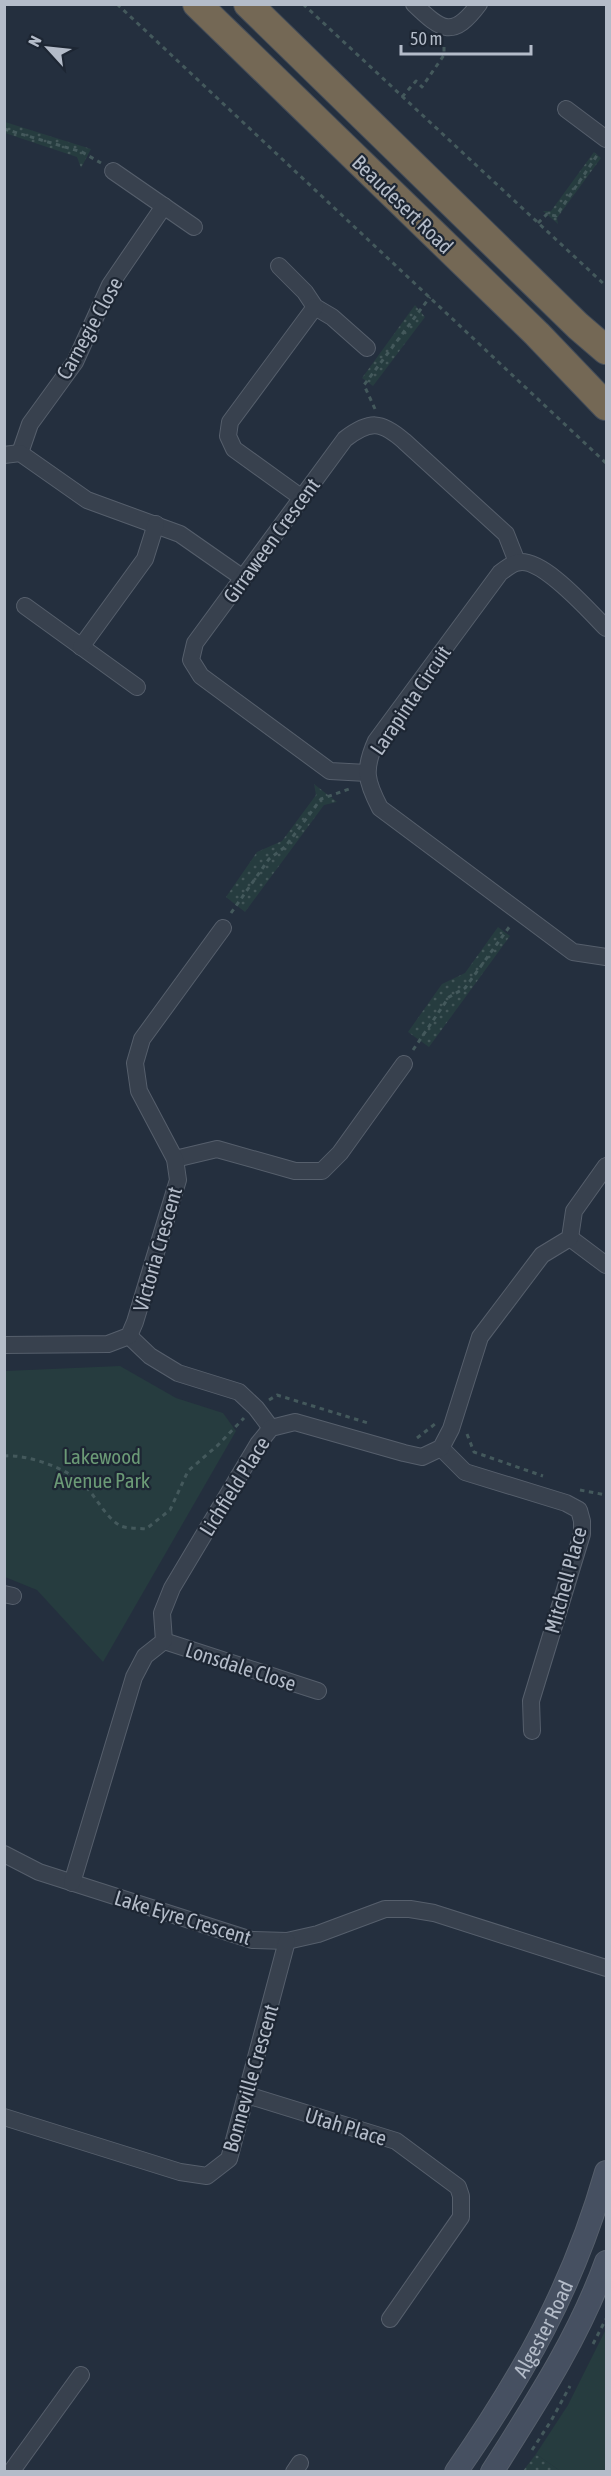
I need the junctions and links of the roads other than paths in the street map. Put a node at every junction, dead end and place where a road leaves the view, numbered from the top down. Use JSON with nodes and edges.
{"nodes":[{"id":1,"x":197,"y":4,"type":"edge"},
{"id":2,"x":248,"y":4,"type":"edge"},
{"id":3,"x":414,"y":4,"type":"edge"},
{"id":4,"x":478,"y":4,"type":"edge"},
{"id":5,"x":566,"y":109,"type":"dead end"},
{"id":6,"x":603,"y":136,"type":"edge"},
{"id":7,"x":112,"y":171,"type":"road end"},
{"id":8,"x":164,"y":206,"type":"junction"},
{"id":9,"x":194,"y":226,"type":"dead end"},
{"id":10,"x":279,"y":266,"type":"dead end"},
{"id":11,"x":315,"y":307,"type":"junction"},
{"id":12,"x":367,"y":348,"type":"dead end"},
{"id":13,"x":606,"y":350,"type":"edge"},
{"id":14,"x":606,"y":406,"type":"edge"},
{"id":15,"x":12,"y":454,"type":"edge"},
{"id":16,"x":302,"y":498,"type":"junction"},
{"id":17,"x":156,"y":524,"type":"junction"},
{"id":18,"x":517,"y":562,"type":"junction"},
{"id":19,"x":243,"y":578,"type":"junction"},
{"id":20,"x":25,"y":606,"type":"dead end"},
{"id":21,"x":606,"y":628,"type":"edge"},
{"id":22,"x":81,"y":647,"type":"junction"},
{"id":23,"x":137,"y":687,"type":"dead end"},
{"id":24,"x":361,"y":773,"type":"junction"},
{"id":25,"x":223,"y":928,"type":"road end"},
{"id":26,"x":606,"y":957,"type":"edge"},
{"id":27,"x":404,"y":1064,"type":"road end"},
{"id":28,"x":176,"y":1160,"type":"junction"},
{"id":29,"x":606,"y":1166,"type":"edge"},
{"id":30,"x":570,"y":1238,"type":"junction"},
{"id":31,"x":606,"y":1265,"type":"edge"},
{"id":32,"x":129,"y":1336,"type":"junction"},
{"id":33,"x":4,"y":1345,"type":"edge"},
{"id":34,"x":271,"y":1428,"type":"junction"},
{"id":35,"x":441,"y":1448,"type":"junction"},
{"id":36,"x":165,"y":1641,"type":"junction"},
{"id":37,"x":318,"y":1691,"type":"dead end"},
{"id":38,"x":532,"y":1731,"type":"dead end"},
{"id":39,"x":4,"y":1854,"type":"edge"},
{"id":40,"x":72,"y":1883,"type":"junction"},
{"id":41,"x":287,"y":1941,"type":"junction"},
{"id":42,"x":606,"y":1968,"type":"edge"},
{"id":43,"x":247,"y":2096,"type":"junction"},
{"id":44,"x":4,"y":2117,"type":"edge"},
{"id":45,"x":606,"y":2172,"type":"edge"},
{"id":46,"x":606,"y":2262,"type":"edge"},
{"id":47,"x":390,"y":2319,"type":"dead end"},
{"id":48,"x":81,"y":2375,"type":"dead end"},
{"id":49,"x":11,"y":2472,"type":"edge"},
{"id":50,"x":456,"y":2472,"type":"edge"},
{"id":51,"x":492,"y":2472,"type":"edge"}],
"edges":[{"from":1,"to":14,"type":"highway","name":"Beaudesert Road"},
{"from":2,"to":13,"type":"highway","name":"Beaudesert Road"},
{"from":3,"to":4,"type":"street"},
{"from":5,"to":6,"type":"street"},
{"from":7,"to":8,"type":"street"},
{"from":8,"to":9,"type":"street"},
{"from":8,"to":15,"type":"street","name":"Carnegie Close"},
{"from":10,"to":11,"type":"street"},
{"from":11,"to":12,"type":"street"},
{"from":11,"to":16,"type":"street"},
{"from":15,"to":17,"type":"street"},
{"from":16,"to":18,"type":"street","name":"Girraween Crescent"},
{"from":16,"to":19,"type":"street","name":"Girraween Crescent"},
{"from":17,"to":19,"type":"street"},
{"from":17,"to":22,"type":"street"},
{"from":18,"to":21,"type":"street"},
{"from":18,"to":24,"type":"street","name":"Larapinta Circuit"},
{"from":19,"to":24,"type":"street","name":"Girraween Crescent"},
{"from":20,"to":22,"type":"street"},
{"from":22,"to":23,"type":"street"},
{"from":24,"to":26,"type":"street","name":"Larapinta Circuit"},
{"from":25,"to":28,"type":"street","name":"Victoria Crescent"},
{"from":27,"to":28,"type":"street"},
{"from":28,"to":32,"type":"street","name":"Victoria Crescent"},
{"from":29,"to":30,"type":"street"},
{"from":30,"to":31,"type":"street"},
{"from":30,"to":35,"type":"street"},
{"from":32,"to":33,"type":"street","name":"Victoria Crescent"},
{"from":32,"to":34,"type":"street"},
{"from":34,"to":35,"type":"street","name":"Lichfield Place"},
{"from":34,"to":36,"type":"street","name":"Lichfield Place"},
{"from":35,"to":38,"type":"street","name":"Mitchell Place"},
{"from":36,"to":37,"type":"street","name":"Lonsdale Close"},
{"from":36,"to":40,"type":"street"},
{"from":39,"to":40,"type":"street","name":"Lake Eyre Crescent"},
{"from":40,"to":41,"type":"street","name":"Lake Eyre Crescent"},
{"from":41,"to":42,"type":"street","name":"Lake Eyre Crescent"},
{"from":41,"to":43,"type":"street","name":"Bonneville Crescent"},
{"from":43,"to":44,"type":"street","name":"Bonneville Crescent"},
{"from":43,"to":47,"type":"street","name":"Utah Place"},
{"from":45,"to":50,"type":"main road","name":"Algester Road"},
{"from":46,"to":51,"type":"main road","name":"Algester Road"},
{"from":48,"to":49,"type":"street"}]}
